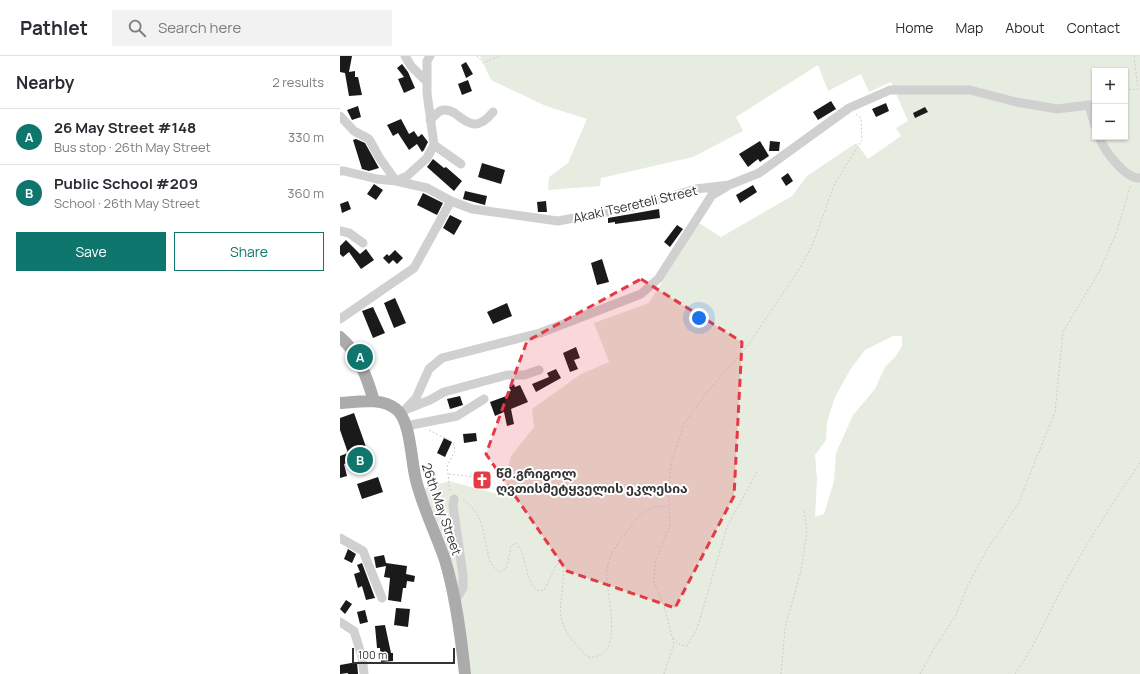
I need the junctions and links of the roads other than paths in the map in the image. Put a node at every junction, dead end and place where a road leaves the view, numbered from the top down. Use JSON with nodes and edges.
{"nodes":[{"id":1,"x":405,"y":56,"type":"edge"},
{"id":2,"x":430,"y":56,"type":"edge"},
{"id":3,"x":427,"y":82,"type":"junction"},
{"id":4,"x":493,"y":112,"type":"dead end"},
{"id":5,"x":340,"y":116,"type":"edge"},
{"id":6,"x":1092,"y":116,"type":"edge"},
{"id":7,"x":430,"y":120,"type":"junction"},
{"id":8,"x":1100,"y":140,"type":"edge"},
{"id":9,"x":434,"y":145,"type":"junction"},
{"id":10,"x":461,"y":164,"type":"dead end"},
{"id":11,"x":340,"y":171,"type":"edge"},
{"id":12,"x":1136,"y":178,"type":"edge"},
{"id":13,"x":396,"y":181,"type":"junction"},
{"id":14,"x":729,"y":185,"type":"junction"},
{"id":15,"x":451,"y":201,"type":"junction"},
{"id":16,"x":340,"y":231,"type":"edge"},
{"id":17,"x":363,"y":243,"type":"dead end"},
{"id":18,"x":340,"y":319,"type":"edge"},
{"id":19,"x":340,"y":337,"type":"edge"},
{"id":20,"x":539,"y":370,"type":"dead end"},
{"id":21,"x":484,"y":399,"type":"dead end"},
{"id":22,"x":374,"y":401,"type":"junction"},
{"id":23,"x":340,"y":404,"type":"edge"},
{"id":24,"x":401,"y":414,"type":"junction"},
{"id":25,"x":412,"y":425,"type":"junction"},
{"id":26,"x":455,"y":500,"type":"road end"},
{"id":27,"x":340,"y":538,"type":"edge"},
{"id":28,"x":382,"y":598,"type":"dead end"},
{"id":29,"x":454,"y":599,"type":"junction"},
{"id":30,"x":340,"y":622,"type":"edge"},
{"id":31,"x":364,"y":673,"type":"edge"},
{"id":32,"x":465,"y":674,"type":"edge"}],
"edges":[{"from":1,"to":3,"type":"street"},
{"from":2,"to":3,"type":"street"},
{"from":3,"to":7,"type":"street"},
{"from":4,"to":7,"type":"street"},
{"from":5,"to":13,"type":"street"},
{"from":6,"to":14,"type":"street","name":"Akaki Tsereteli Street"},
{"from":7,"to":9,"type":"street"},
{"from":8,"to":12,"type":"street"},
{"from":9,"to":10,"type":"street"},
{"from":9,"to":13,"type":"street"},
{"from":11,"to":13,"type":"street","name":"Akaki Tsereteli Street"},
{"from":13,"to":15,"type":"street","name":"Akaki Tsereteli Street"},
{"from":14,"to":15,"type":"street","name":"Akaki Tsereteli Street"},
{"from":14,"to":24,"type":"street"},
{"from":15,"to":18,"type":"street"},
{"from":16,"to":17,"type":"street"},
{"from":19,"to":22,"type":"main road"},
{"from":20,"to":24,"type":"street"},
{"from":21,"to":25,"type":"street"},
{"from":22,"to":23,"type":"main road"},
{"from":22,"to":24,"type":"main road"},
{"from":24,"to":25,"type":"main road","name":"26th May Street"},
{"from":25,"to":29,"type":"main road","name":"26th May Street"},
{"from":26,"to":29,"type":"street"},
{"from":27,"to":28,"type":"street"},
{"from":29,"to":32,"type":"main road","name":"26th May Street"},
{"from":30,"to":31,"type":"street"}]}
